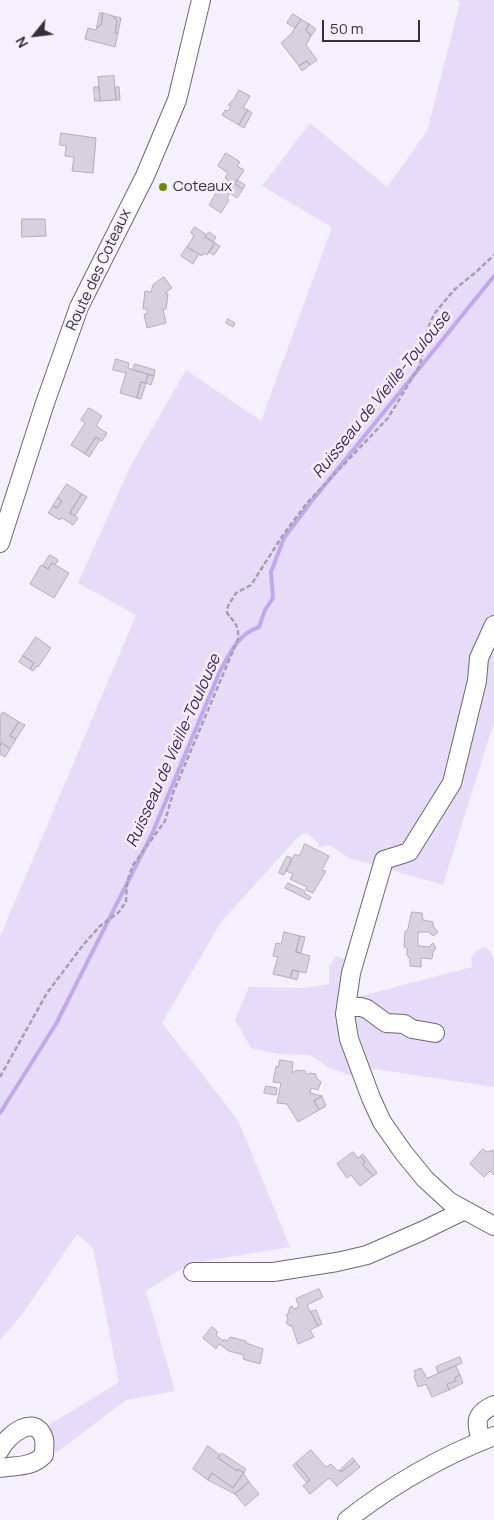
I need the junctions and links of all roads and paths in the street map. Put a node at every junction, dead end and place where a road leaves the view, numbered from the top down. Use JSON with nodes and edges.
{"nodes":[{"id":1,"x":201,"y":0,"type":"edge"},
{"id":2,"x":494,"y":255,"type":"edge"},
{"id":3,"x":0,"y":543,"type":"edge"},
{"id":4,"x":494,"y":625,"type":"edge"},
{"id":5,"x":346,"y":1007,"type":"junction"},
{"id":6,"x":427,"y":1027,"type":"dead end"},
{"id":7,"x":0,"y":1077,"type":"edge"},
{"id":8,"x":465,"y":1210,"type":"junction"},
{"id":9,"x":494,"y":1226,"type":"edge"},
{"id":10,"x":194,"y":1272,"type":"dead end"},
{"id":11,"x":494,"y":1405,"type":"edge"},
{"id":12,"x":488,"y":1438,"type":"edge"},
{"id":13,"x":0,"y":1450,"type":"edge"},
{"id":14,"x":0,"y":1468,"type":"edge"},
{"id":15,"x":347,"y":1520,"type":"edge"}],
"edges":[{"from":1,"to":3,"type":"street","name":"Route des Coteaux"},
{"from":2,"to":7,"type":"path"},
{"from":4,"to":5,"type":"street"},
{"from":5,"to":6,"type":"street"},
{"from":5,"to":8,"type":"street"},
{"from":8,"to":9,"type":"street"},
{"from":8,"to":10,"type":"street"},
{"from":11,"to":12,"type":"street"},
{"from":12,"to":15,"type":"street"},
{"from":13,"to":14,"type":"street"}]}
